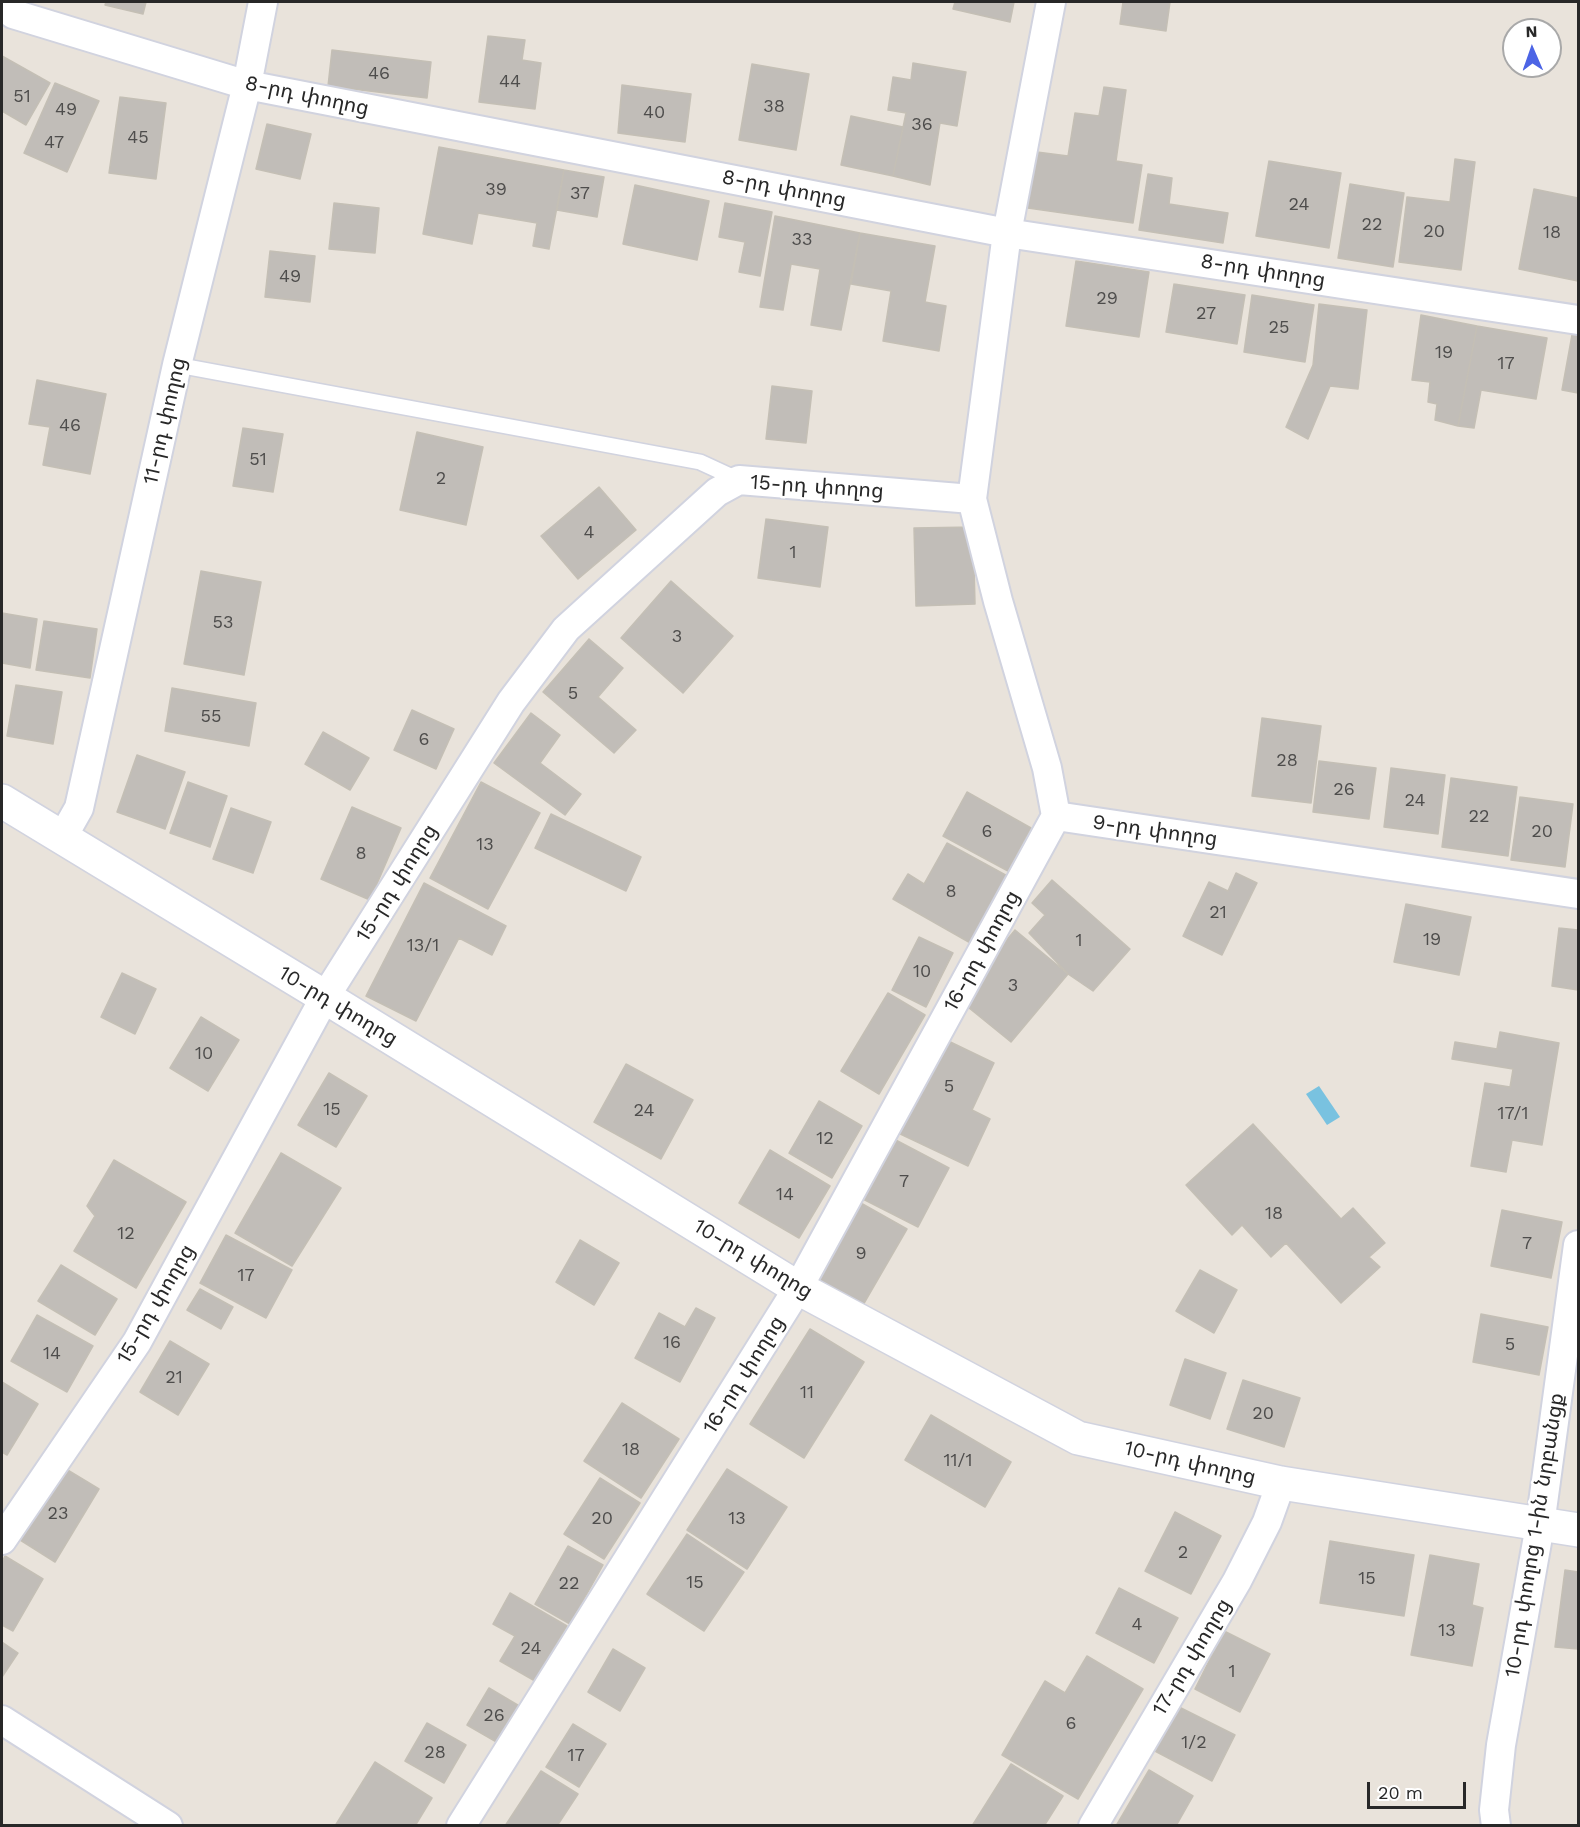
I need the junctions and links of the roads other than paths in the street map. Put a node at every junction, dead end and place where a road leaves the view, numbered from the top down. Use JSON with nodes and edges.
{"nodes":[{"id":1,"x":263,"y":2,"type":"edge"},
{"id":2,"x":1051,"y":2,"type":"edge"},
{"id":3,"x":2,"y":6,"type":"edge"},
{"id":4,"x":247,"y":85,"type":"junction"},
{"id":5,"x":1007,"y":233,"type":"junction"},
{"id":6,"x":1578,"y":320,"type":"edge"},
{"id":7,"x":177,"y":365,"type":"junction"},
{"id":8,"x":739,"y":480,"type":"junction"},
{"id":9,"x":972,"y":499,"type":"junction"},
{"id":10,"x":2,"y":801,"type":"edge"},
{"id":11,"x":1056,"y":816,"type":"junction"},
{"id":12,"x":62,"y":838,"type":"junction"},
{"id":13,"x":1578,"y":894,"type":"edge"},
{"id":14,"x":325,"y":997,"type":"junction"},
{"id":15,"x":1578,"y":1245,"type":"edge"},
{"id":16,"x":798,"y":1288,"type":"junction"},
{"id":17,"x":1281,"y":1483,"type":"junction"},
{"id":18,"x":1540,"y":1525,"type":"junction"},
{"id":19,"x":1578,"y":1530,"type":"edge"},
{"id":20,"x":2,"y":1540,"type":"edge"},
{"id":21,"x":2,"y":1720,"type":"edge"},
{"id":22,"x":168,"y":1826,"type":"edge"},
{"id":23,"x":461,"y":1826,"type":"edge"},
{"id":24,"x":1093,"y":1826,"type":"edge"},
{"id":25,"x":1496,"y":1826,"type":"edge"}],
"edges":[{"from":1,"to":4,"type":"street","name":"11-րդ փողոց"},
{"from":2,"to":5,"type":"street"},
{"from":3,"to":4,"type":"street","name":"8-րդ փողոց"},
{"from":4,"to":5,"type":"street","name":"8-րդ փողոց"},
{"from":4,"to":7,"type":"street","name":"11-րդ փողոց"},
{"from":5,"to":6,"type":"street","name":"8-րդ փողոց"},
{"from":5,"to":9,"type":"street"},
{"from":7,"to":8,"type":"lane"},
{"from":7,"to":12,"type":"street","name":"11-րդ փողոց"},
{"from":8,"to":9,"type":"street","name":"15-րդ փողոց"},
{"from":8,"to":14,"type":"street","name":"15-րդ փողոց"},
{"from":9,"to":11,"type":"street"},
{"from":10,"to":12,"type":"street","name":"10-րդ փողոց"},
{"from":11,"to":13,"type":"street","name":"9-րդ փողոց"},
{"from":11,"to":16,"type":"street","name":"16-րդ փողոց"},
{"from":12,"to":14,"type":"street","name":"10-րդ փողոց"},
{"from":14,"to":16,"type":"street","name":"10-րդ փողոց"},
{"from":14,"to":20,"type":"street","name":"15-րդ փողոց"},
{"from":15,"to":18,"type":"street","name":"10-րդ փողոց 1-ին նրբանցք"},
{"from":16,"to":17,"type":"street","name":"10-րդ փողոց"},
{"from":16,"to":23,"type":"street","name":"16-րդ փողոց"},
{"from":17,"to":18,"type":"street","name":"10-րդ փողոց"},
{"from":17,"to":24,"type":"street","name":"17-րդ փողոց"},
{"from":18,"to":19,"type":"street","name":"10-րդ փողոց"},
{"from":18,"to":25,"type":"street","name":"10-րդ փողոց 1-ին նրբանցք"},
{"from":21,"to":22,"type":"street"}]}
